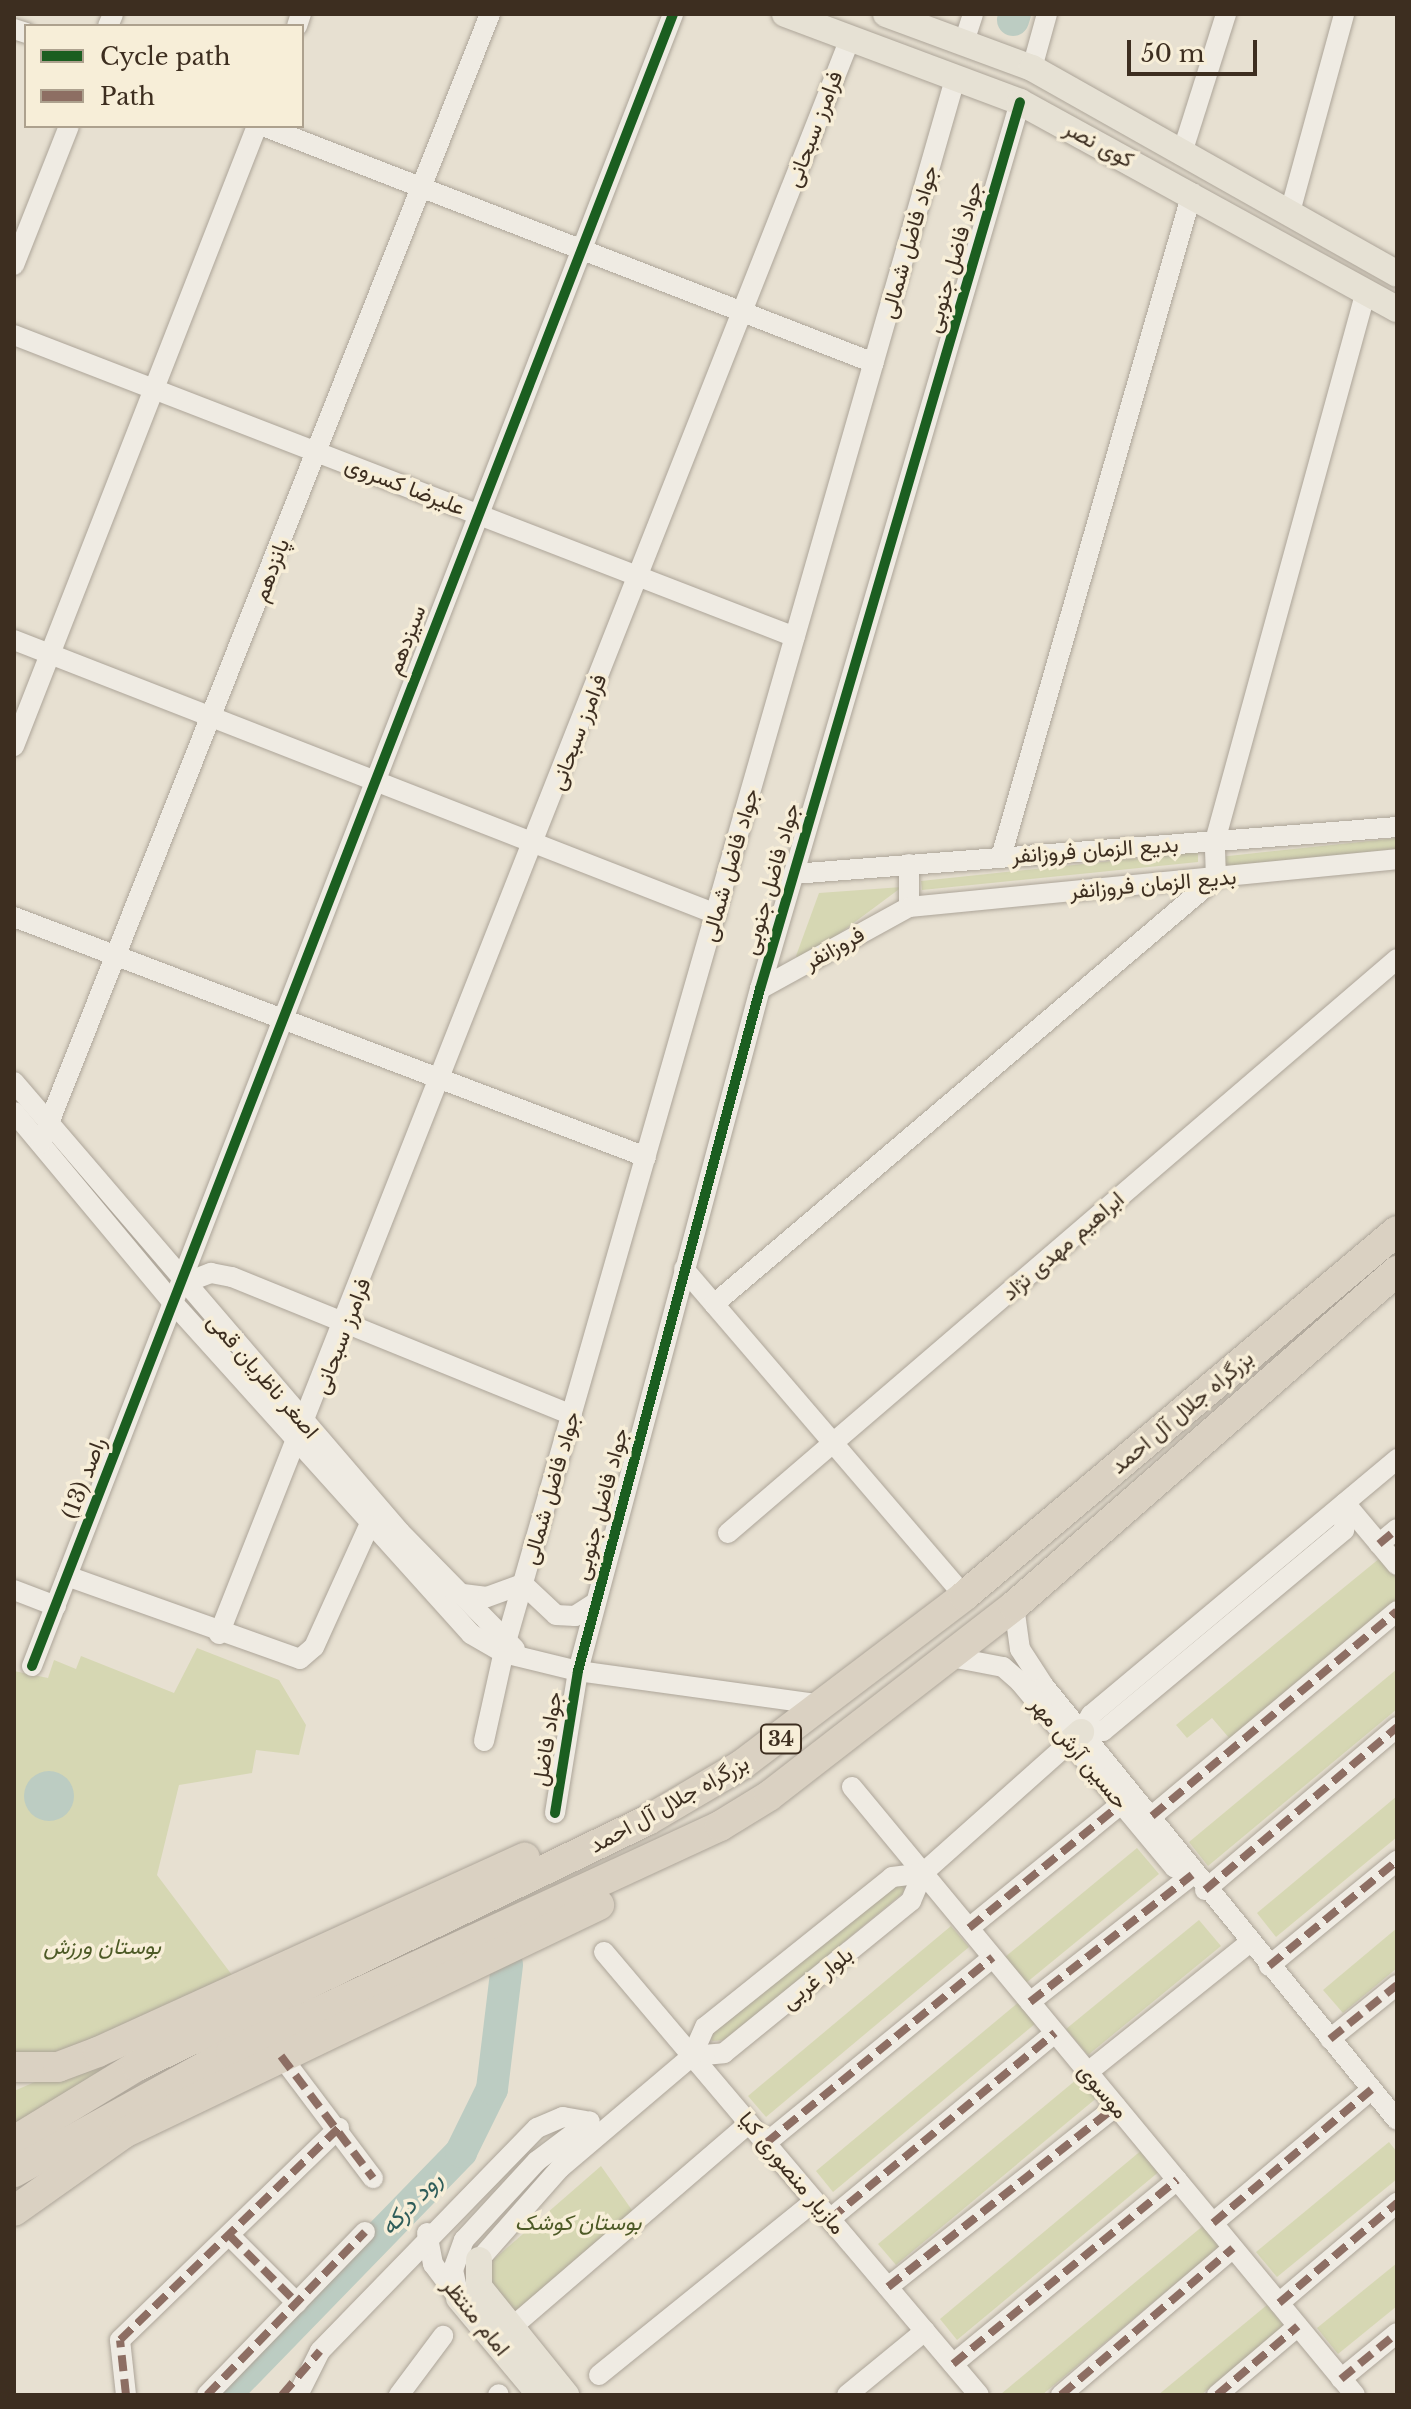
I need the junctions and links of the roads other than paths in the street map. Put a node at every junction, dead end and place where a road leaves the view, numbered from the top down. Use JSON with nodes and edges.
{"nodes":[{"id":1,"x":490,"y":14,"type":"edge"},
{"id":2,"x":673,"y":14,"type":"edge"},
{"id":3,"x":785,"y":14,"type":"edge"},
{"id":4,"x":886,"y":14,"type":"edge"},
{"id":5,"x":973,"y":14,"type":"edge"},
{"id":6,"x":1047,"y":14,"type":"edge"},
{"id":7,"x":1226,"y":14,"type":"edge"},
{"id":8,"x":1344,"y":14,"type":"edge"},
{"id":9,"x":850,"y":39,"type":"junction"},
{"id":10,"x":964,"y":42,"type":"junction"},
{"id":11,"x":1032,"y":68,"type":"junction"},
{"id":12,"x":956,"y":76,"type":"junction"},
{"id":13,"x":1020,"y":102,"type":"junction"},
{"id":14,"x":68,"y":128,"type":"edge"},
{"id":15,"x":259,"y":128,"type":"edge"},
{"id":16,"x":265,"y":128,"type":"edge"},
{"id":17,"x":1182,"y":153,"type":"junction"},
{"id":18,"x":421,"y":187,"type":"junction"},
{"id":19,"x":1192,"y":193,"type":"junction"},
{"id":20,"x":1290,"y":212,"type":"junction"},
{"id":21,"x":581,"y":249,"type":"junction"},
{"id":22,"x":14,"y":265,"type":"edge"},
{"id":23,"x":1397,"y":274,"type":"edge"},
{"id":24,"x":1366,"y":291,"type":"junction"},
{"id":25,"x":1397,"y":309,"type":"edge"},
{"id":26,"x":743,"y":312,"type":"junction"},
{"id":27,"x":14,"y":335,"type":"edge"},
{"id":28,"x":874,"y":363,"type":"junction"},
{"id":29,"x":154,"y":389,"type":"junction"},
{"id":30,"x":317,"y":452,"type":"junction"},
{"id":31,"x":477,"y":514,"type":"junction"},
{"id":32,"x":639,"y":577,"type":"junction"},
{"id":33,"x":795,"y":637,"type":"junction"},
{"id":34,"x":14,"y":640,"type":"edge"},
{"id":35,"x":50,"y":654,"type":"junction"},
{"id":36,"x":213,"y":718,"type":"junction"},
{"id":37,"x":14,"y":746,"type":"edge"},
{"id":38,"x":372,"y":780,"type":"junction"},
{"id":39,"x":1397,"y":827,"type":"edge"},
{"id":40,"x":1215,"y":841,"type":"junction"},
{"id":41,"x":535,"y":844,"type":"junction"},
{"id":42,"x":1001,"y":857,"type":"junction"},
{"id":43,"x":1397,"y":859,"type":"edge"},
{"id":44,"x":909,"y":864,"type":"junction"},
{"id":45,"x":793,"y":874,"type":"junction"},
{"id":46,"x":1216,"y":878,"type":"junction"},
{"id":47,"x":909,"y":907,"type":"junction"},
{"id":48,"x":716,"y":914,"type":"junction"},
{"id":49,"x":14,"y":917,"type":"edge"},
{"id":50,"x":118,"y":957,"type":"junction"},
{"id":51,"x":1397,"y":959,"type":"edge"},
{"id":52,"x":760,"y":989,"type":"junction"},
{"id":53,"x":279,"y":1018,"type":"junction"},
{"id":54,"x":443,"y":1079,"type":"junction"},
{"id":55,"x":14,"y":1082,"type":"edge"},
{"id":56,"x":14,"y":1112,"type":"edge"},
{"id":57,"x":46,"y":1135,"type":"junction"},
{"id":58,"x":646,"y":1157,"type":"junction"},
{"id":59,"x":1397,"y":1231,"type":"edge"},
{"id":60,"x":684,"y":1269,"type":"junction"},
{"id":61,"x":1397,"y":1272,"type":"edge"},
{"id":62,"x":182,"y":1284,"type":"junction"},
{"id":63,"x":174,"y":1304,"type":"junction"},
{"id":64,"x":714,"y":1304,"type":"junction"},
{"id":65,"x":348,"y":1320,"type":"junction"},
{"id":66,"x":572,"y":1415,"type":"junction"},
{"id":67,"x":307,"y":1426,"type":"junction"},
{"id":68,"x":833,"y":1443,"type":"junction"},
{"id":69,"x":298,"y":1444,"type":"junction"},
{"id":70,"x":1397,"y":1459,"type":"edge"},
{"id":71,"x":1345,"y":1503,"type":"junction"},
{"id":72,"x":369,"y":1526,"type":"junction"},
{"id":73,"x":1397,"y":1529,"type":"edge"},
{"id":74,"x":728,"y":1533,"type":"dead end"},
{"id":75,"x":1379,"y":1544,"type":"junction"},
{"id":76,"x":1397,"y":1565,"type":"edge"},
{"id":77,"x":67,"y":1576,"type":"junction"},
{"id":78,"x":523,"y":1584,"type":"junction"},
{"id":79,"x":14,"y":1590,"type":"edge"},
{"id":80,"x":455,"y":1593,"type":"junction"},
{"id":81,"x":964,"y":1596,"type":"junction"},
{"id":82,"x":595,"y":1603,"type":"junction"},
{"id":83,"x":56,"y":1606,"type":"junction"},
{"id":84,"x":1014,"y":1606,"type":"junction"},
{"id":85,"x":1397,"y":1611,"type":"edge"},
{"id":86,"x":219,"y":1634,"type":"junction"},
{"id":87,"x":505,"y":1648,"type":"junction"},
{"id":88,"x":951,"y":1657,"type":"junction"},
{"id":89,"x":32,"y":1666,"type":"dead end"},
{"id":90,"x":578,"y":1671,"type":"junction"},
{"id":91,"x":823,"y":1705,"type":"junction"},
{"id":92,"x":1397,"y":1727,"type":"edge"},
{"id":93,"x":1075,"y":1737,"type":"junction"},
{"id":94,"x":484,"y":1741,"type":"dead end"},
{"id":95,"x":709,"y":1785,"type":"junction"},
{"id":96,"x":852,"y":1787,"type":"dead end"},
{"id":97,"x":1122,"y":1803,"type":"junction"},
{"id":98,"x":555,"y":1813,"type":"dead end"},
{"id":99,"x":1152,"y":1816,"type":"junction"},
{"id":100,"x":720,"y":1826,"type":"junction"},
{"id":101,"x":1397,"y":1861,"type":"edge"},
{"id":102,"x":923,"y":1873,"type":"junction"},
{"id":103,"x":1198,"y":1882,"type":"junction"},
{"id":104,"x":969,"y":1928,"type":"junction"},
{"id":105,"x":1249,"y":1943,"type":"junction"},
{"id":106,"x":604,"y":1952,"type":"dead end"},
{"id":107,"x":993,"y":1957,"type":"junction"},
{"id":108,"x":1269,"y":1966,"type":"junction"},
{"id":109,"x":1397,"y":1985,"type":"edge"},
{"id":110,"x":1030,"y":2002,"type":"junction"},
{"id":111,"x":1055,"y":2033,"type":"junction"},
{"id":112,"x":1330,"y":2039,"type":"junction"},
{"id":113,"x":281,"y":2056,"type":"junction"},
{"id":114,"x":692,"y":2056,"type":"junction"},
{"id":115,"x":14,"y":2067,"type":"edge"},
{"id":116,"x":58,"y":2067,"type":"junction"},
{"id":117,"x":1088,"y":2072,"type":"junction"},
{"id":118,"x":14,"y":2085,"type":"edge"},
{"id":119,"x":1371,"y":2090,"type":"junction"},
{"id":120,"x":1116,"y":2106,"type":"junction"},
{"id":121,"x":1394,"y":2109,"type":"edge"},
{"id":122,"x":76,"y":2118,"type":"junction"},
{"id":123,"x":585,"y":2121,"type":"junction"},
{"id":124,"x":749,"y":2123,"type":"junction"},
{"id":125,"x":609,"y":2125,"type":"junction"},
{"id":126,"x":339,"y":2128,"type":"junction"},
{"id":127,"x":14,"y":2141,"type":"edge"},
{"id":128,"x":766,"y":2143,"type":"junction"},
{"id":129,"x":14,"y":2172,"type":"edge"},
{"id":130,"x":373,"y":2178,"type":"dead end"},
{"id":131,"x":1177,"y":2180,"type":"junction"},
{"id":132,"x":815,"y":2201,"type":"junction"},
{"id":133,"x":1397,"y":2203,"type":"edge"},
{"id":134,"x":15,"y":2207,"type":"edge"},
{"id":135,"x":830,"y":2219,"type":"junction"},
{"id":136,"x":1213,"y":2223,"type":"junction"},
{"id":137,"x":365,"y":2232,"type":"dead end"},
{"id":138,"x":427,"y":2233,"type":"junction"},
{"id":139,"x":229,"y":2235,"type":"junction"},
{"id":140,"x":1233,"y":2248,"type":"junction"},
{"id":141,"x":479,"y":2260,"type":"joint"},
{"id":142,"x":888,"y":2287,"type":"junction"},
{"id":143,"x":459,"y":2298,"type":"junction"},
{"id":144,"x":297,"y":2303,"type":"junction"},
{"id":145,"x":1279,"y":2303,"type":"junction"},
{"id":146,"x":1298,"y":2326,"type":"junction"},
{"id":147,"x":511,"y":2328,"type":"junction"},
{"id":148,"x":925,"y":2331,"type":"junction"},
{"id":149,"x":1397,"y":2333,"type":"edge"},
{"id":150,"x":443,"y":2336,"type":"dead end"},
{"id":151,"x":320,"y":2351,"type":"junction"},
{"id":152,"x":953,"y":2364,"type":"junction"},
{"id":153,"x":599,"y":2375,"type":"dead end"},
{"id":154,"x":1341,"y":2379,"type":"junction"},
{"id":155,"x":126,"y":2395,"type":"edge"},
{"id":156,"x":207,"y":2395,"type":"edge"},
{"id":157,"x":282,"y":2395,"type":"edge"},
{"id":158,"x":298,"y":2395,"type":"edge"},
{"id":159,"x":399,"y":2395,"type":"edge"},
{"id":160,"x":540,"y":2395,"type":"edge"},
{"id":161,"x":566,"y":2395,"type":"edge"},
{"id":162,"x":847,"y":2395,"type":"edge"},
{"id":163,"x":979,"y":2395,"type":"edge"},
{"id":164,"x":1061,"y":2395,"type":"edge"},
{"id":165,"x":1217,"y":2395,"type":"edge"},
{"id":166,"x":1355,"y":2395,"type":"edge"}],
"edges":[{"from":1,"to":18,"type":"street","name":"پانزدهم"},
{"from":2,"to":21,"type":"street","name":"سیزدهم"},
{"from":3,"to":9,"type":"main road","name":"کوی نصر"},
{"from":4,"to":10,"type":"main road","name":"کوی نصر"},
{"from":5,"to":10,"type":"street"},
{"from":6,"to":11,"type":"street"},
{"from":7,"to":17,"type":"street"},
{"from":8,"to":20,"type":"street"},
{"from":9,"to":12,"type":"main road","name":"کوی نصر"},
{"from":9,"to":26,"type":"street","name":"فرامرز سبحانی"},
{"from":10,"to":11,"type":"main road","name":"کوی نصر"},
{"from":11,"to":17,"type":"main road","name":"کوی نصر"},
{"from":12,"to":13,"type":"main road","name":"کوی نصر"},
{"from":12,"to":28,"type":"street","name":"جواد فاضل شمالی"},
{"from":13,"to":19,"type":"main road","name":"کوی نصر"},
{"from":13,"to":45,"type":"street","name":"جواد فاضل جنوبی"},
{"from":14,"to":22,"type":"street"},
{"from":15,"to":29,"type":"street"},
{"from":16,"to":18,"type":"street"},
{"from":17,"to":20,"type":"main road","name":"کوی نصر"},
{"from":18,"to":21,"type":"street"},
{"from":18,"to":30,"type":"street","name":"پانزدهم"},
{"from":19,"to":24,"type":"main road","name":"کوی نصر"},
{"from":19,"to":42,"type":"street"},
{"from":20,"to":23,"type":"main road","name":"کوی نصر"},
{"from":21,"to":26,"type":"street"},
{"from":21,"to":31,"type":"street","name":"سیزدهم"},
{"from":24,"to":25,"type":"main road","name":"کوی نصر"},
{"from":24,"to":40,"type":"street"},
{"from":26,"to":28,"type":"street"},
{"from":26,"to":32,"type":"street","name":"فرامرز سبحانی"},
{"from":27,"to":29,"type":"street","name":"علیرضا کسروی"},
{"from":28,"to":33,"type":"street","name":"جواد فاضل شمالی"},
{"from":29,"to":30,"type":"street","name":"علیرضا کسروی"},
{"from":29,"to":35,"type":"street"},
{"from":30,"to":31,"type":"street","name":"علیرضا کسروی"},
{"from":30,"to":36,"type":"street","name":"پانزدهم"},
{"from":31,"to":32,"type":"street","name":"علیرضا کسروی"},
{"from":31,"to":38,"type":"street","name":"سیزدهم"},
{"from":32,"to":33,"type":"street","name":"علیرضا کسروی"},
{"from":32,"to":41,"type":"street","name":"فرامرز سبحانی"},
{"from":33,"to":48,"type":"street","name":"جواد فاضل شمالی"},
{"from":34,"to":35,"type":"street"},
{"from":35,"to":36,"type":"street"},
{"from":35,"to":37,"type":"street"},
{"from":36,"to":38,"type":"street"},
{"from":36,"to":50,"type":"street","name":"پانزدهم"},
{"from":38,"to":41,"type":"street"},
{"from":38,"to":53,"type":"street","name":"سیزدهم"},
{"from":39,"to":40,"type":"street","name":"بدیع‌ الزمان فروزانفر"},
{"from":40,"to":42,"type":"street","name":"بدیع‌ الزمان فروزانفر"},
{"from":40,"to":46,"type":"street"},
{"from":41,"to":48,"type":"street"},
{"from":41,"to":54,"type":"street","name":"فرامرز سبحانی"},
{"from":42,"to":44,"type":"street","name":"بدیع‌ الزمان فروزانفر"},
{"from":43,"to":46,"type":"street","name":"بدیع الزمان فروزانفر"},
{"from":44,"to":45,"type":"street","name":"بدیع‌ الزمان فروزانفر"},
{"from":44,"to":47,"type":"street"},
{"from":45,"to":52,"type":"street","name":"جواد فاضل جنوبی"},
{"from":46,"to":47,"type":"street","name":"بدیع الزمان فروزانفر"},
{"from":46,"to":64,"type":"street"},
{"from":47,"to":52,"type":"street","name":"فروزانفر"},
{"from":48,"to":58,"type":"street","name":"جواد فاضل شمالی"},
{"from":49,"to":50,"type":"street"},
{"from":50,"to":53,"type":"street"},
{"from":50,"to":57,"type":"street","name":"پانزدهم"},
{"from":51,"to":68,"type":"street","name":"ابراهیم مهدی نژاد"},
{"from":52,"to":60,"type":"street","name":"جواد فاضل جنوبی"},
{"from":53,"to":54,"type":"street"},
{"from":53,"to":62,"type":"street","name":"سیزدهم"},
{"from":54,"to":58,"type":"street"},
{"from":54,"to":65,"type":"street","name":"فرامرز سبحانی"},
{"from":55,"to":57,"type":"street","name":"اصغر ناظریان قمی"},
{"from":56,"to":57,"type":"street","name":"اصغر ناظریان قمی"},
{"from":57,"to":62,"type":"street","name":"اصغر ناظریان قمی"},
{"from":57,"to":63,"type":"street","name":"اصغر ناظریان قمی"},
{"from":58,"to":66,"type":"street","name":"جواد فاضل شمالی"},
{"from":59,"to":81,"type":"highway","name":"بزرگراه جلال آل احمد","number":"34"},
{"from":60,"to":64,"type":"street"},
{"from":60,"to":82,"type":"street","name":"جواد فاضل جنوبی"},
{"from":61,"to":84,"type":"highway","name":"بزرگراه جلال آل احمد","number":"34"},
{"from":62,"to":63,"type":"street","name":"راصد (13)"},
{"from":62,"to":65,"type":"street"},
{"from":62,"to":67,"type":"street","name":"اصغر ناظریان قمی"},
{"from":63,"to":69,"type":"street","name":"اصغر ناظریان قمی"},
{"from":63,"to":77,"type":"street","name":"راصد (13)"},
{"from":64,"to":68,"type":"street"},
{"from":65,"to":66,"type":"street"},
{"from":65,"to":67,"type":"street","name":"فرامرز سبحانی"},
{"from":66,"to":78,"type":"street","name":"جواد فاضل شمالی"},
{"from":67,"to":69,"type":"street","name":"فرامرز سبحانی"},
{"from":67,"to":80,"type":"street","name":"اصغر ناظریان قمی"},
{"from":68,"to":74,"type":"street","name":"ابراهیم مهدی نژاد"},
{"from":68,"to":81,"type":"street"},
{"from":69,"to":72,"type":"street","name":"اصغر ناظریان قمی"},
{"from":69,"to":86,"type":"street"},
{"from":70,"to":71,"type":"street","name":"بلوار غربی"},
{"from":71,"to":75,"type":"street"},
{"from":71,"to":93,"type":"street","name":"بلوار غربی"},
{"from":72,"to":86,"type":"street"},
{"from":72,"to":87,"type":"street","name":"اصغر ناظریان قمی"},
{"from":73,"to":75,"type":"street"},
{"from":75,"to":76,"type":"street"},
{"from":77,"to":83,"type":"street","name":"راصد (13)"},
{"from":77,"to":86,"type":"street"},
{"from":78,"to":80,"type":"street"},
{"from":78,"to":82,"type":"street"},
{"from":78,"to":87,"type":"street","name":"جواد فاضل شمالی"},
{"from":79,"to":83,"type":"street"},
{"from":80,"to":87,"type":"street","name":"اصغر ناظریان قمی"},
{"from":81,"to":91,"type":"highway","name":"بزرگراه جلال آل احمد","number":"34"},
{"from":82,"to":90,"type":"street","name":"جواد فاضل جنوبی"},
{"from":83,"to":89,"type":"street","name":"راصد (13)"},
{"from":84,"to":88,"type":"highway","name":"بزرگراه جلال آل احمد","number":"34"},
{"from":84,"to":93,"type":"street","name":"حسین آرش مهر"},
{"from":85,"to":99,"type":"street"},
{"from":87,"to":90,"type":"street","name":"اصغر ناظریان قمی"},
{"from":87,"to":94,"type":"street"},
{"from":88,"to":93,"type":"street","name":"حسین آرش مهر"},
{"from":88,"to":100,"type":"highway","name":"بزرگراه جلال آل احمد","number":"34"},
{"from":90,"to":91,"type":"street","name":"اصغر ناظریان قمی"},
{"from":90,"to":98,"type":"street","name":"جواد فاضل"},
{"from":91,"to":95,"type":"highway","name":"بزرگراه جلال آل احمد","number":"34"},
{"from":92,"to":103,"type":"street"},
{"from":93,"to":97,"type":"street","name":"حسین آرش مهر"},
{"from":93,"to":99,"type":"street","name":"حسین آرش مهر"},
{"from":93,"to":102,"type":"street","name":"بلوار غربی"},
{"from":95,"to":116,"type":"highway"},
{"from":95,"to":122,"type":"highway","name":"بزرگراه جلال آل احمد","number":"34"},
{"from":96,"to":102,"type":"street","name":"موسوی"},
{"from":97,"to":103,"type":"street","name":"حسین آرش مهر"},
{"from":97,"to":104,"type":"street"},
{"from":99,"to":103,"type":"street","name":"حسین آرش مهر"},
{"from":100,"to":113,"type":"highway"},
{"from":100,"to":122,"type":"highway","name":"بزرگراه جلال آل احمد","number":"34"},
{"from":101,"to":108,"type":"street"},
{"from":102,"to":104,"type":"street","name":"موسوی"},
{"from":102,"to":114,"type":"street","name":"بلوار غربی"},
{"from":102,"to":114,"type":"street","name":"بلوار غربی"},
{"from":103,"to":105,"type":"street","name":"حسین آرش مهر"},
{"from":103,"to":110,"type":"street"},
{"from":104,"to":107,"type":"street","name":"موسوی"},
{"from":105,"to":108,"type":"street","name":"حسین آرش مهر"},
{"from":105,"to":117,"type":"street"},
{"from":106,"to":114,"type":"street","name":"مازیار منصوری کیا"},
{"from":107,"to":110,"type":"street","name":"موسوی"},
{"from":107,"to":128,"type":"street"},
{"from":108,"to":112,"type":"street","name":"حسین آرش مهر"},
{"from":109,"to":112,"type":"street"},
{"from":110,"to":111,"type":"street","name":"موسوی"},
{"from":111,"to":117,"type":"street","name":"موسوی"},
{"from":111,"to":135,"type":"street"},
{"from":112,"to":119,"type":"street","name":"حسین آرش مهر"},
{"from":113,"to":126,"type":"street"},
{"from":113,"to":134,"type":"highway"},
{"from":114,"to":124,"type":"street","name":"مازیار منصوری کیا"},
{"from":114,"to":125,"type":"street","name":"بلوار غربی"},
{"from":115,"to":116,"type":"highway"},
{"from":116,"to":118,"type":"highway"},
{"from":117,"to":120,"type":"street","name":"موسوی"},
{"from":119,"to":121,"type":"street","name":"حسین آرش مهر"},
{"from":119,"to":136,"type":"street"},
{"from":120,"to":131,"type":"street","name":"موسوی"},
{"from":120,"to":142,"type":"street"},
{"from":122,"to":127,"type":"highway","name":"بزرگراه جلال آل احمد","number":"34"},
{"from":122,"to":129,"type":"highway","name":"بزرگراه جلال آل احمد","number":"34"},
{"from":123,"to":125,"type":"street"},
{"from":123,"to":138,"type":"street"},
{"from":123,"to":143,"type":"street"},
{"from":124,"to":128,"type":"street","name":"مازیار منصوری کیا"},
{"from":124,"to":147,"type":"street"},
{"from":125,"to":141,"type":"street","name":"بلوار غربی"},
{"from":126,"to":130,"type":"street"},
{"from":126,"to":139,"type":"street"},
{"from":128,"to":132,"type":"street","name":"مازیار منصوری کیا"},
{"from":131,"to":136,"type":"street","name":"موسوی"},
{"from":131,"to":152,"type":"street"},
{"from":132,"to":135,"type":"street","name":"مازیار منصوری کیا"},
{"from":132,"to":153,"type":"street"},
{"from":133,"to":145,"type":"street"},
{"from":135,"to":142,"type":"street","name":"مازیار منصوری کیا"},
{"from":136,"to":140,"type":"street","name":"موسوی"},
{"from":137,"to":144,"type":"street"},
{"from":138,"to":143,"type":"street","name":"امام منتظر"},
{"from":138,"to":151,"type":"street"},
{"from":139,"to":144,"type":"street"},
{"from":139,"to":155,"type":"street"},
{"from":140,"to":145,"type":"street","name":"موسوی"},
{"from":140,"to":164,"type":"street"},
{"from":141,"to":147,"type":"main road","name":"امام منتظر"},
{"from":142,"to":148,"type":"street","name":"مازیار منصوری کیا"},
{"from":143,"to":160,"type":"main road","name":"امام منتظر"},
{"from":144,"to":156,"type":"street"},
{"from":145,"to":146,"type":"street","name":"موسوی"},
{"from":146,"to":154,"type":"street","name":"موسوی"},
{"from":146,"to":165,"type":"street"},
{"from":147,"to":161,"type":"main road","name":"امام منتظر"},
{"from":148,"to":152,"type":"street","name":"مازیار منصوری کیا"},
{"from":148,"to":162,"type":"street"},
{"from":149,"to":154,"type":"street"},
{"from":150,"to":159,"type":"street"},
{"from":151,"to":157,"type":"street"},
{"from":151,"to":158,"type":"street"},
{"from":152,"to":163,"type":"street","name":"مازیار منصوری کیا"},
{"from":154,"to":166,"type":"street","name":"موسوی"}]}
